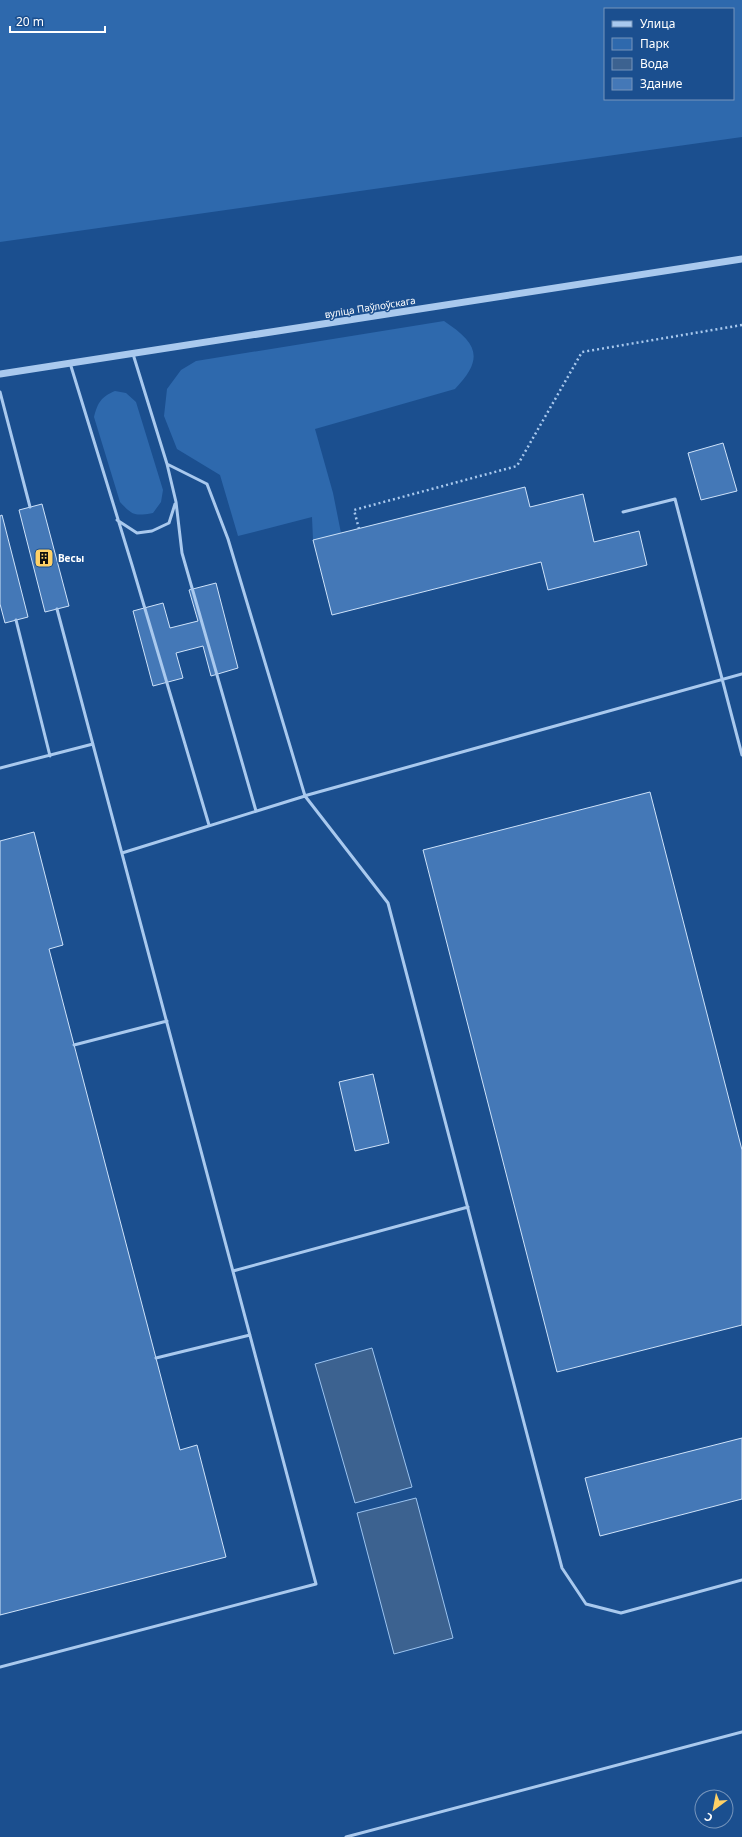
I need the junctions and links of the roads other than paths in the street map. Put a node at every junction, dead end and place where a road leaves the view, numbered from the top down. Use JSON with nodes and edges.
{"nodes":[{"id":1,"x":742,"y":259,"type":"edge"},
{"id":2,"x":133,"y":354,"type":"junction"},
{"id":3,"x":70,"y":363,"type":"junction"},
{"id":4,"x":0,"y":374,"type":"edge"},
{"id":5,"x":0,"y":392,"type":"edge"},
{"id":6,"x":167,"y":464,"type":"junction"},
{"id":7,"x":176,"y":502,"type":"junction"},
{"id":8,"x":30,"y":507,"type":"dead end"},
{"id":9,"x":623,"y":512,"type":"dead end"},
{"id":10,"x":117,"y":520,"type":"junction"},
{"id":11,"x":57,"y":609,"type":"dead end"},
{"id":12,"x":16,"y":620,"type":"dead end"},
{"id":13,"x":742,"y":674,"type":"edge"},
{"id":14,"x":722,"y":679,"type":"junction"},
{"id":15,"x":93,"y":744,"type":"junction"},
{"id":16,"x":742,"y":755,"type":"edge"},
{"id":17,"x":50,"y":756,"type":"junction"},
{"id":18,"x":0,"y":768,"type":"edge"},
{"id":19,"x":305,"y":796,"type":"junction"},
{"id":20,"x":255,"y":812,"type":"junction"},
{"id":21,"x":209,"y":825,"type":"junction"},
{"id":22,"x":122,"y":853,"type":"junction"},
{"id":23,"x":167,"y":1021,"type":"junction"},
{"id":24,"x":74,"y":1045,"type":"dead end"},
{"id":25,"x":468,"y":1208,"type":"junction"},
{"id":26,"x":233,"y":1271,"type":"junction"},
{"id":27,"x":250,"y":1335,"type":"junction"},
{"id":28,"x":156,"y":1358,"type":"dead end"},
{"id":29,"x":742,"y":1580,"type":"edge"},
{"id":30,"x":0,"y":1667,"type":"edge"},
{"id":31,"x":742,"y":1732,"type":"edge"},
{"id":32,"x":346,"y":1837,"type":"edge"}],
"edges":[{"from":1,"to":2,"type":"street","name":"вуліца Паўлоўскага"},
{"from":2,"to":3,"type":"street","name":"вуліца Паўлоўскага"},
{"from":2,"to":6,"type":"lane"},
{"from":3,"to":4,"type":"street","name":"вуліца Паўлоўскага"},
{"from":3,"to":10,"type":"lane"},
{"from":5,"to":8,"type":"lane"},
{"from":6,"to":7,"type":"lane"},
{"from":6,"to":19,"type":"lane"},
{"from":7,"to":10,"type":"lane"},
{"from":7,"to":20,"type":"lane"},
{"from":9,"to":14,"type":"lane"},
{"from":10,"to":21,"type":"lane"},
{"from":11,"to":15,"type":"lane"},
{"from":12,"to":17,"type":"lane"},
{"from":13,"to":14,"type":"lane"},
{"from":14,"to":16,"type":"lane"},
{"from":14,"to":19,"type":"lane"},
{"from":15,"to":17,"type":"lane"},
{"from":15,"to":22,"type":"lane"},
{"from":17,"to":18,"type":"lane"},
{"from":19,"to":20,"type":"lane"},
{"from":19,"to":25,"type":"lane"},
{"from":20,"to":21,"type":"lane"},
{"from":21,"to":22,"type":"lane"},
{"from":22,"to":23,"type":"lane"},
{"from":23,"to":24,"type":"lane"},
{"from":23,"to":26,"type":"lane"},
{"from":25,"to":26,"type":"lane"},
{"from":25,"to":29,"type":"lane"},
{"from":26,"to":27,"type":"lane"},
{"from":27,"to":28,"type":"lane"},
{"from":27,"to":30,"type":"lane"},
{"from":31,"to":32,"type":"lane"}]}
